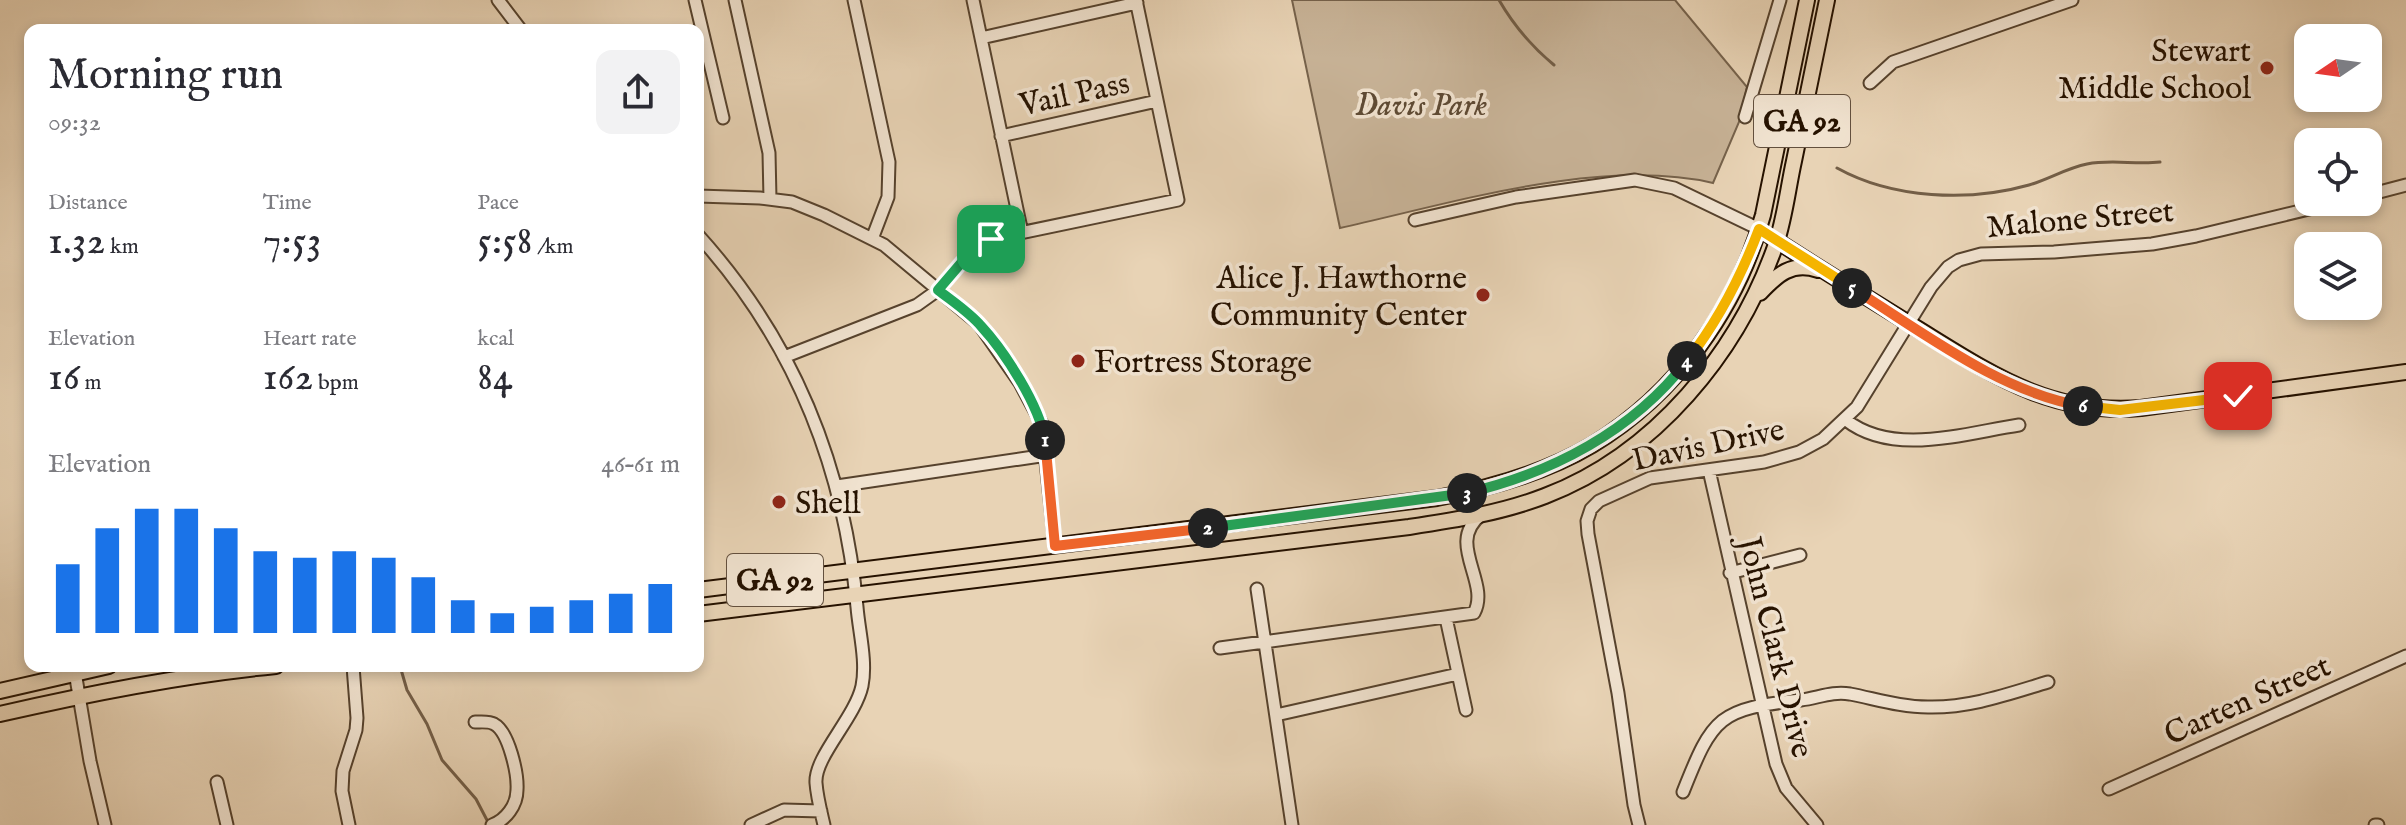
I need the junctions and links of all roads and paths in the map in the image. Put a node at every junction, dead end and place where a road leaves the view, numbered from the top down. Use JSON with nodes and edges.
{"nodes":[{"id":1,"x":498,"y":0,"type":"edge"},
{"id":2,"x":695,"y":0,"type":"edge"},
{"id":3,"x":735,"y":0,"type":"edge"},
{"id":4,"x":854,"y":0,"type":"edge"},
{"id":5,"x":973,"y":0,"type":"edge"},
{"id":6,"x":1780,"y":0,"type":"edge"},
{"id":7,"x":1807,"y":0,"type":"edge"},
{"id":8,"x":1827,"y":0,"type":"edge"},
{"id":9,"x":2072,"y":0,"type":"edge"},
{"id":10,"x":1136,"y":1,"type":"edge"},
{"id":11,"x":516,"y":24,"type":"edge"},
{"id":12,"x":701,"y":24,"type":"edge"},
{"id":13,"x":704,"y":38,"type":"edge"},
{"id":14,"x":981,"y":38,"type":"junction"},
{"id":15,"x":1870,"y":83,"type":"dead end"},
{"id":16,"x":1157,"y":101,"type":"junction"},
{"id":17,"x":1745,"y":117,"type":"dead end"},
{"id":18,"x":723,"y":118,"type":"dead end"},
{"id":19,"x":1001,"y":136,"type":"junction"},
{"id":20,"x":2406,"y":185,"type":"edge"},
{"id":21,"x":2382,"y":191,"type":"edge"},
{"id":22,"x":704,"y":196,"type":"edge"},
{"id":23,"x":770,"y":199,"type":"junction"},
{"id":24,"x":2294,"y":213,"type":"edge"},
{"id":25,"x":1415,"y":220,"type":"dead end"},
{"id":26,"x":1759,"y":229,"type":"junction"},
{"id":27,"x":1022,"y":233,"type":"junction"},
{"id":28,"x":872,"y":239,"type":"junction"},
{"id":29,"x":1777,"y":241,"type":"junction"},
{"id":30,"x":704,"y":242,"type":"edge"},
{"id":31,"x":1828,"y":274,"type":"junction"},
{"id":32,"x":938,"y":290,"type":"junction"},
{"id":33,"x":1752,"y":301,"type":"junction"},
{"id":34,"x":1908,"y":323,"type":"junction"},
{"id":35,"x":784,"y":357,"type":"junction"},
{"id":36,"x":2406,"y":372,"type":"edge"},
{"id":37,"x":1846,"y":420,"type":"junction"},
{"id":38,"x":2019,"y":425,"type":"dead end"},
{"id":39,"x":1047,"y":455,"type":"junction"},
{"id":40,"x":1709,"y":470,"type":"junction"},
{"id":41,"x":837,"y":486,"type":"junction"},
{"id":42,"x":1481,"y":514,"type":"junction"},
{"id":43,"x":1443,"y":522,"type":"junction"},
{"id":44,"x":1466,"y":536,"type":"junction"},
{"id":45,"x":1055,"y":546,"type":"junction"},
{"id":46,"x":1800,"y":555,"type":"dead end"},
{"id":47,"x":853,"y":571,"type":"junction"},
{"id":48,"x":1730,"y":573,"type":"junction"},
{"id":49,"x":704,"y":589,"type":"edge"},
{"id":50,"x":1257,"y":589,"type":"dead end"},
{"id":51,"x":856,"y":595,"type":"junction"},
{"id":52,"x":704,"y":613,"type":"edge"},
{"id":53,"x":1446,"y":618,"type":"junction"},
{"id":54,"x":1265,"y":642,"type":"junction"},
{"id":55,"x":1220,"y":648,"type":"dead end"},
{"id":56,"x":2406,"y":656,"type":"edge"},
{"id":57,"x":75,"y":672,"type":"joint"},
{"id":58,"x":226,"y":672,"type":"edge"},
{"id":59,"x":353,"y":672,"type":"edge"},
{"id":60,"x":1458,"y":674,"type":"junction"},
{"id":61,"x":2048,"y":682,"type":"dead end"},
{"id":62,"x":0,"y":691,"type":"edge"},
{"id":63,"x":79,"y":696,"type":"junction"},
{"id":64,"x":1761,"y":704,"type":"junction"},
{"id":65,"x":1466,"y":710,"type":"dead end"},
{"id":66,"x":0,"y":714,"type":"edge"},
{"id":67,"x":1276,"y":715,"type":"junction"},
{"id":68,"x":475,"y":722,"type":"dead end"},
{"id":69,"x":217,"y":782,"type":"dead end"},
{"id":70,"x":2109,"y":789,"type":"dead end"},
{"id":71,"x":1683,"y":792,"type":"dead end"},
{"id":72,"x":821,"y":811,"type":"junction"},
{"id":73,"x":105,"y":825,"type":"edge"},
{"id":74,"x":227,"y":825,"type":"edge"},
{"id":75,"x":349,"y":825,"type":"edge"},
{"id":76,"x":492,"y":825,"type":"edge"},
{"id":77,"x":751,"y":825,"type":"edge"},
{"id":78,"x":824,"y":825,"type":"edge"},
{"id":79,"x":1292,"y":825,"type":"edge"},
{"id":80,"x":1639,"y":825,"type":"edge"},
{"id":81,"x":1817,"y":825,"type":"edge"}],
"edges":[{"from":1,"to":11,"type":"street"},
{"from":2,"to":12,"type":"street"},
{"from":3,"to":23,"type":"street"},
{"from":4,"to":28,"type":"street"},
{"from":5,"to":14,"type":"street"},
{"from":6,"to":17,"type":"street"},
{"from":7,"to":26,"type":"main road","number":"GA 92"},
{"from":8,"to":29,"type":"main road","number":"GA 92"},
{"from":9,"to":15,"type":"street"},
{"from":10,"to":14,"type":"street"},
{"from":10,"to":16,"type":"street"},
{"from":13,"to":18,"type":"street"},
{"from":14,"to":19,"type":"street"},
{"from":16,"to":19,"type":"street","name":"Vail Pass"},
{"from":16,"to":27,"type":"street"},
{"from":19,"to":27,"type":"street"},
{"from":20,"to":21,"type":"street"},
{"from":22,"to":23,"type":"street"},
{"from":23,"to":28,"type":"street"},
{"from":24,"to":34,"type":"street","name":"Malone Street"},
{"from":25,"to":26,"type":"street"},
{"from":26,"to":29,"type":"main road"},
{"from":26,"to":45,"type":"main road","number":"GA 92"},
{"from":27,"to":32,"type":"street"},
{"from":28,"to":32,"type":"street"},
{"from":29,"to":31,"type":"main road"},
{"from":29,"to":33,"type":"main road","number":"GA 92"},
{"from":30,"to":35,"type":"street"},
{"from":31,"to":33,"type":"main road"},
{"from":31,"to":34,"type":"main road"},
{"from":32,"to":35,"type":"street"},
{"from":32,"to":39,"type":"street"},
{"from":33,"to":42,"type":"main road","number":"GA 92"},
{"from":34,"to":36,"type":"main road"},
{"from":34,"to":37,"type":"street","name":"Davis Drive"},
{"from":35,"to":41,"type":"street"},
{"from":37,"to":38,"type":"street"},
{"from":37,"to":40,"type":"street","name":"Davis Drive"},
{"from":39,"to":41,"type":"street"},
{"from":39,"to":45,"type":"street"},
{"from":40,"to":48,"type":"street","name":"John Clark Drive"},
{"from":40,"to":80,"type":"street","name":"Davis Drive"},
{"from":41,"to":47,"type":"street"},
{"from":42,"to":43,"type":"main road","number":"GA 92"},
{"from":42,"to":44,"type":"street"},
{"from":43,"to":44,"type":"street"},
{"from":43,"to":51,"type":"main road","number":"GA 92"},
{"from":44,"to":53,"type":"street"},
{"from":45,"to":47,"type":"main road","number":"GA 92"},
{"from":46,"to":48,"type":"street"},
{"from":47,"to":49,"type":"main road","number":"GA 92"},
{"from":47,"to":51,"type":"street"},
{"from":48,"to":64,"type":"street","name":"John Clark Drive"},
{"from":50,"to":54,"type":"street"},
{"from":51,"to":52,"type":"main road","number":"GA 92"},
{"from":51,"to":72,"type":"street"},
{"from":53,"to":54,"type":"street"},
{"from":53,"to":60,"type":"street"},
{"from":54,"to":55,"type":"street"},
{"from":54,"to":67,"type":"street"},
{"from":56,"to":70,"type":"street","name":"Carten Street"},
{"from":57,"to":62,"type":"main road"},
{"from":57,"to":63,"type":"street"},
{"from":58,"to":63,"type":"main road"},
{"from":59,"to":75,"type":"street"},
{"from":60,"to":65,"type":"street"},
{"from":60,"to":67,"type":"street"},
{"from":61,"to":64,"type":"street"},
{"from":63,"to":66,"type":"main road"},
{"from":63,"to":73,"type":"street"},
{"from":64,"to":71,"type":"street"},
{"from":64,"to":81,"type":"street","name":"John Clark Drive"},
{"from":67,"to":79,"type":"street"},
{"from":68,"to":76,"type":"street"},
{"from":69,"to":74,"type":"street"},
{"from":72,"to":77,"type":"street"},
{"from":72,"to":78,"type":"street"}]}
